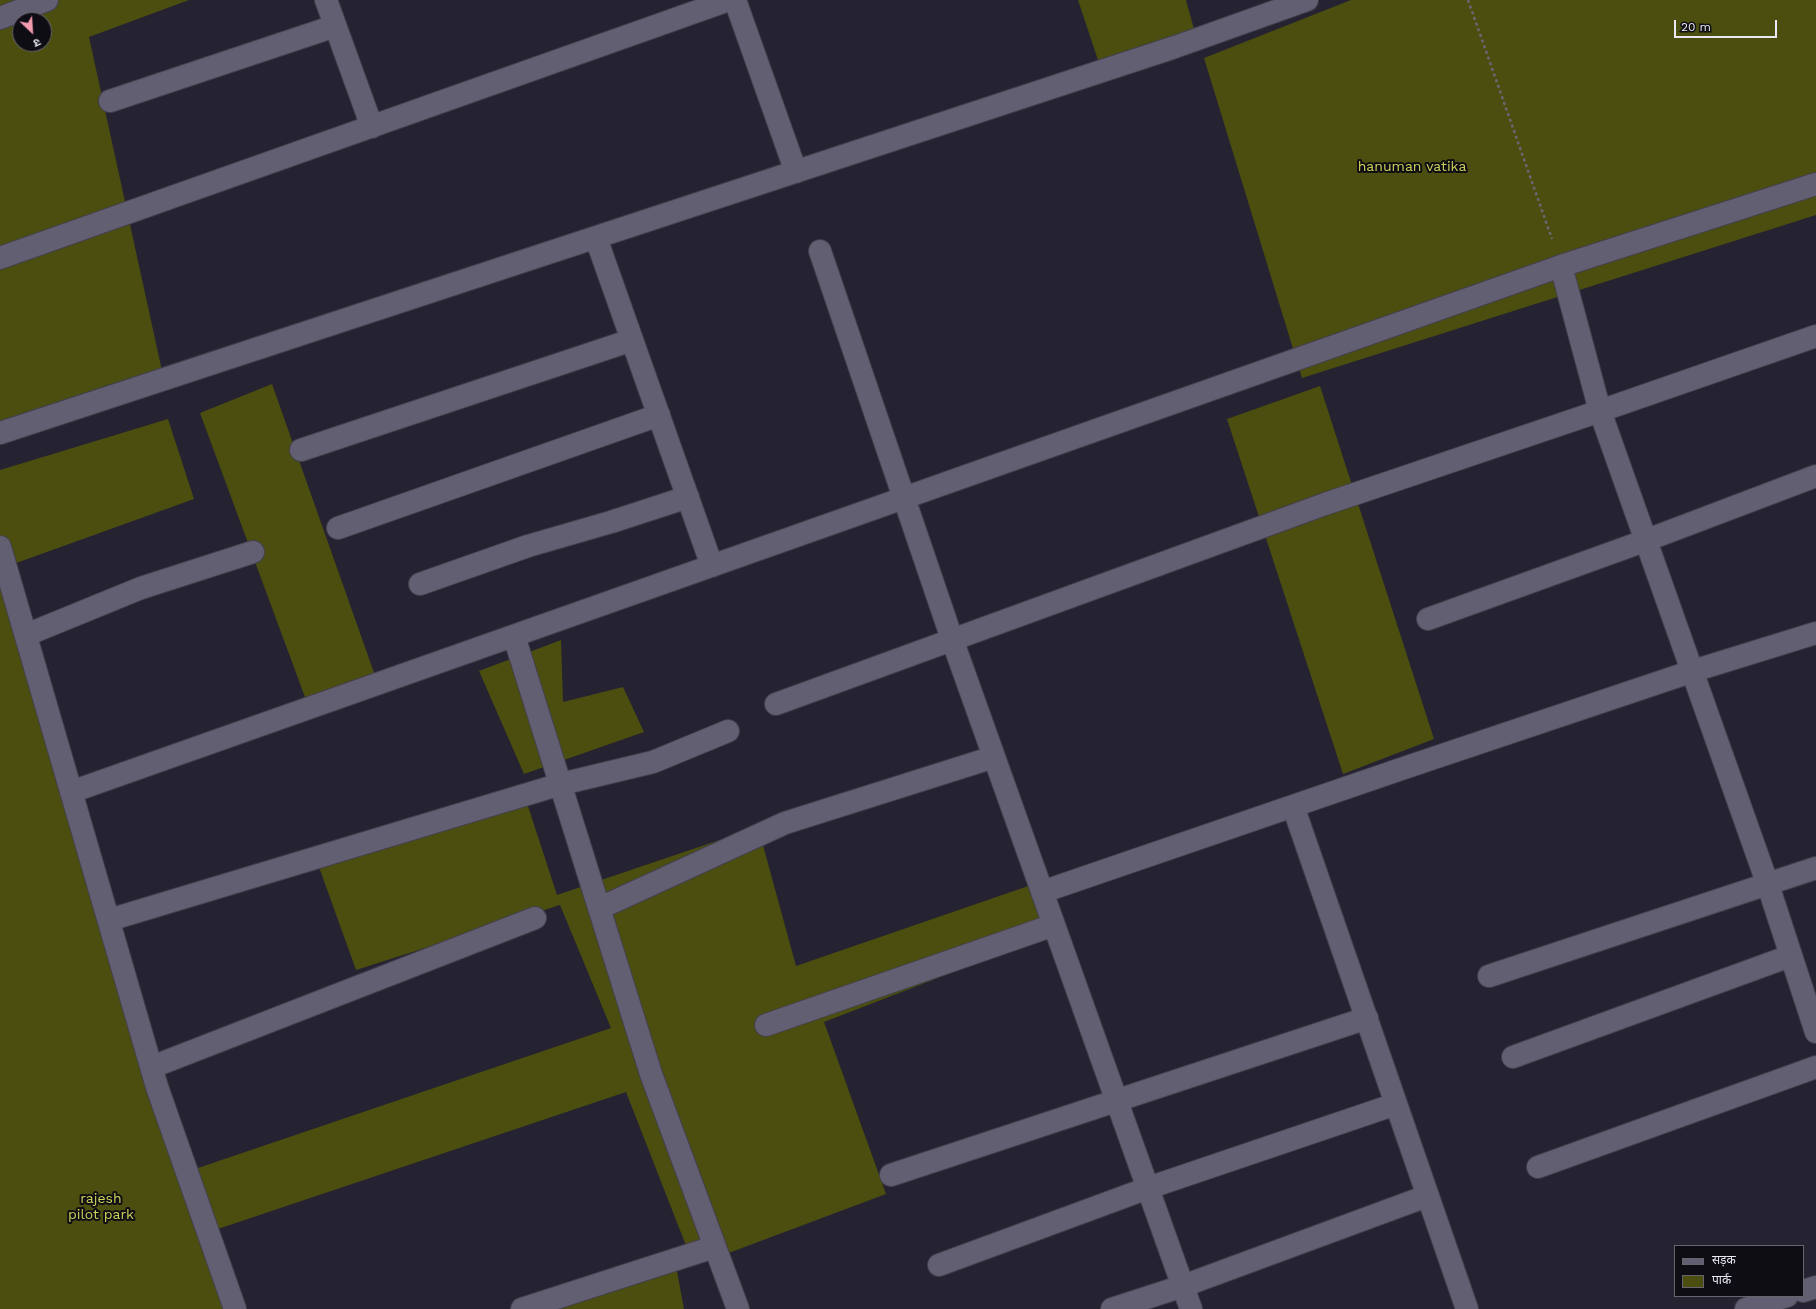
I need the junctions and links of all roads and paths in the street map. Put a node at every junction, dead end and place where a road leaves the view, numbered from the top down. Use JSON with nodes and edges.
{"nodes":[{"id":1,"x":47,"y":0,"type":"edge"},
{"id":2,"x":326,"y":0,"type":"edge"},
{"id":3,"x":730,"y":0,"type":"edge"},
{"id":4,"x":735,"y":0,"type":"edge"},
{"id":5,"x":1307,"y":0,"type":"edge"},
{"id":6,"x":1468,"y":0,"type":"edge"},
{"id":7,"x":0,"y":18,"type":"edge"},
{"id":8,"x":335,"y":26,"type":"junction"},
{"id":9,"x":110,"y":101,"type":"dead end"},
{"id":10,"x":372,"y":127,"type":"junction"},
{"id":11,"x":796,"y":172,"type":"junction"},
{"id":12,"x":1816,"y":184,"type":"edge"},
{"id":13,"x":596,"y":238,"type":"junction"},
{"id":14,"x":820,"y":251,"type":"dead end"},
{"id":15,"x":0,"y":258,"type":"edge"},
{"id":16,"x":1561,"y":266,"type":"junction"},
{"id":17,"x":1816,"y":336,"type":"edge"},
{"id":18,"x":632,"y":340,"type":"junction"},
{"id":19,"x":1600,"y":411,"type":"junction"},
{"id":20,"x":658,"y":415,"type":"junction"},
{"id":21,"x":0,"y":433,"type":"edge"},
{"id":22,"x":301,"y":450,"type":"dead end"},
{"id":23,"x":1816,"y":476,"type":"edge"},
{"id":24,"x":688,"y":497,"type":"junction"},
{"id":25,"x":903,"y":498,"type":"junction"},
{"id":26,"x":338,"y":528,"type":"dead end"},
{"id":27,"x":1647,"y":540,"type":"junction"},
{"id":28,"x":0,"y":547,"type":"edge"},
{"id":29,"x":253,"y":552,"type":"dead end"},
{"id":30,"x":712,"y":566,"type":"junction"},
{"id":31,"x":420,"y":584,"type":"dead end"},
{"id":32,"x":1428,"y":618,"type":"dead end"},
{"id":33,"x":1816,"y":633,"type":"edge"},
{"id":34,"x":26,"y":635,"type":"junction"},
{"id":35,"x":514,"y":636,"type":"junction"},
{"id":36,"x":952,"y":640,"type":"junction"},
{"id":37,"x":1693,"y":671,"type":"junction"},
{"id":38,"x":776,"y":704,"type":"dead end"},
{"id":39,"x":728,"y":731,"type":"dead end"},
{"id":40,"x":994,"y":757,"type":"junction"},
{"id":41,"x":561,"y":784,"type":"junction"},
{"id":42,"x":71,"y":792,"type":"junction"},
{"id":43,"x":1293,"y":806,"type":"junction"},
{"id":44,"x":1816,"y":868,"type":"edge"},
{"id":45,"x":1768,"y":885,"type":"junction"},
{"id":46,"x":1042,"y":892,"type":"junction"},
{"id":47,"x":600,"y":908,"type":"junction"},
{"id":48,"x":535,"y":918,"type":"dead end"},
{"id":49,"x":109,"y":920,"type":"junction"},
{"id":50,"x":1054,"y":925,"type":"junction"},
{"id":51,"x":1790,"y":956,"type":"junction"},
{"id":52,"x":1489,"y":976,"type":"dead end"},
{"id":53,"x":1366,"y":1018,"type":"junction"},
{"id":54,"x":766,"y":1025,"type":"dead end"},
{"id":55,"x":1816,"y":1032,"type":"edge"},
{"id":56,"x":1513,"y":1057,"type":"dead end"},
{"id":57,"x":152,"y":1067,"type":"junction"},
{"id":58,"x":1816,"y":1068,"type":"edge"},
{"id":59,"x":1116,"y":1100,"type":"junction"},
{"id":60,"x":1396,"y":1104,"type":"junction"},
{"id":61,"x":1538,"y":1167,"type":"dead end"},
{"id":62,"x":891,"y":1175,"type":"dead end"},
{"id":63,"x":1148,"y":1188,"type":"junction"},
{"id":64,"x":1427,"y":1196,"type":"junction"},
{"id":65,"x":714,"y":1247,"type":"junction"},
{"id":66,"x":939,"y":1265,"type":"dead end"},
{"id":67,"x":1182,"y":1286,"type":"junction"},
{"id":68,"x":1816,"y":1287,"type":"edge"},
{"id":69,"x":1804,"y":1291,"type":"edge"},
{"id":70,"x":1784,"y":1297,"type":"edge"},
{"id":71,"x":235,"y":1309,"type":"edge"},
{"id":72,"x":522,"y":1309,"type":"edge"},
{"id":73,"x":738,"y":1309,"type":"edge"},
{"id":74,"x":1112,"y":1309,"type":"edge"},
{"id":75,"x":1191,"y":1309,"type":"edge"},
{"id":76,"x":1467,"y":1309,"type":"edge"},
{"id":77,"x":1746,"y":1309,"type":"edge"}],
"edges":[{"from":1,"to":7,"type":"street"},
{"from":2,"to":8,"type":"street"},
{"from":3,"to":10,"type":"street"},
{"from":4,"to":11,"type":"street"},
{"from":5,"to":11,"type":"street"},
{"from":6,"to":16,"type":"path"},
{"from":8,"to":9,"type":"street"},
{"from":8,"to":10,"type":"street"},
{"from":10,"to":15,"type":"street"},
{"from":11,"to":13,"type":"street"},
{"from":12,"to":16,"type":"street"},
{"from":13,"to":18,"type":"street"},
{"from":13,"to":21,"type":"street"},
{"from":14,"to":25,"type":"street"},
{"from":16,"to":19,"type":"street"},
{"from":16,"to":25,"type":"street"},
{"from":17,"to":19,"type":"street"},
{"from":18,"to":20,"type":"street"},
{"from":18,"to":22,"type":"street"},
{"from":19,"to":27,"type":"street"},
{"from":19,"to":36,"type":"street"},
{"from":20,"to":24,"type":"street"},
{"from":20,"to":26,"type":"street"},
{"from":23,"to":27,"type":"street"},
{"from":24,"to":30,"type":"street"},
{"from":24,"to":31,"type":"street"},
{"from":25,"to":30,"type":"street"},
{"from":25,"to":36,"type":"street"},
{"from":27,"to":32,"type":"street"},
{"from":27,"to":37,"type":"street"},
{"from":28,"to":34,"type":"street"},
{"from":29,"to":34,"type":"street"},
{"from":30,"to":35,"type":"street"},
{"from":33,"to":37,"type":"street"},
{"from":34,"to":42,"type":"street"},
{"from":35,"to":41,"type":"street"},
{"from":35,"to":42,"type":"street"},
{"from":36,"to":38,"type":"street"},
{"from":36,"to":40,"type":"street"},
{"from":37,"to":43,"type":"street"},
{"from":37,"to":45,"type":"street"},
{"from":39,"to":41,"type":"street"},
{"from":40,"to":46,"type":"street"},
{"from":40,"to":47,"type":"street"},
{"from":41,"to":47,"type":"street"},
{"from":41,"to":49,"type":"street"},
{"from":42,"to":49,"type":"street"},
{"from":43,"to":46,"type":"street"},
{"from":43,"to":53,"type":"street"},
{"from":44,"to":45,"type":"street"},
{"from":45,"to":51,"type":"street"},
{"from":45,"to":52,"type":"street"},
{"from":46,"to":50,"type":"street"},
{"from":47,"to":65,"type":"street"},
{"from":48,"to":57,"type":"street"},
{"from":49,"to":57,"type":"street"},
{"from":50,"to":54,"type":"street"},
{"from":50,"to":59,"type":"street"},
{"from":51,"to":55,"type":"street"},
{"from":51,"to":56,"type":"street"},
{"from":53,"to":59,"type":"street"},
{"from":53,"to":60,"type":"street"},
{"from":57,"to":71,"type":"street"},
{"from":58,"to":61,"type":"street"},
{"from":59,"to":62,"type":"street"},
{"from":59,"to":63,"type":"street"},
{"from":60,"to":63,"type":"street"},
{"from":60,"to":64,"type":"street"},
{"from":63,"to":66,"type":"street"},
{"from":63,"to":67,"type":"street"},
{"from":64,"to":67,"type":"street"},
{"from":64,"to":76,"type":"street"},
{"from":65,"to":72,"type":"street"},
{"from":65,"to":73,"type":"street"},
{"from":67,"to":74,"type":"street"},
{"from":67,"to":75,"type":"street"},
{"from":68,"to":69,"type":"street"},
{"from":70,"to":77,"type":"street"}]}
